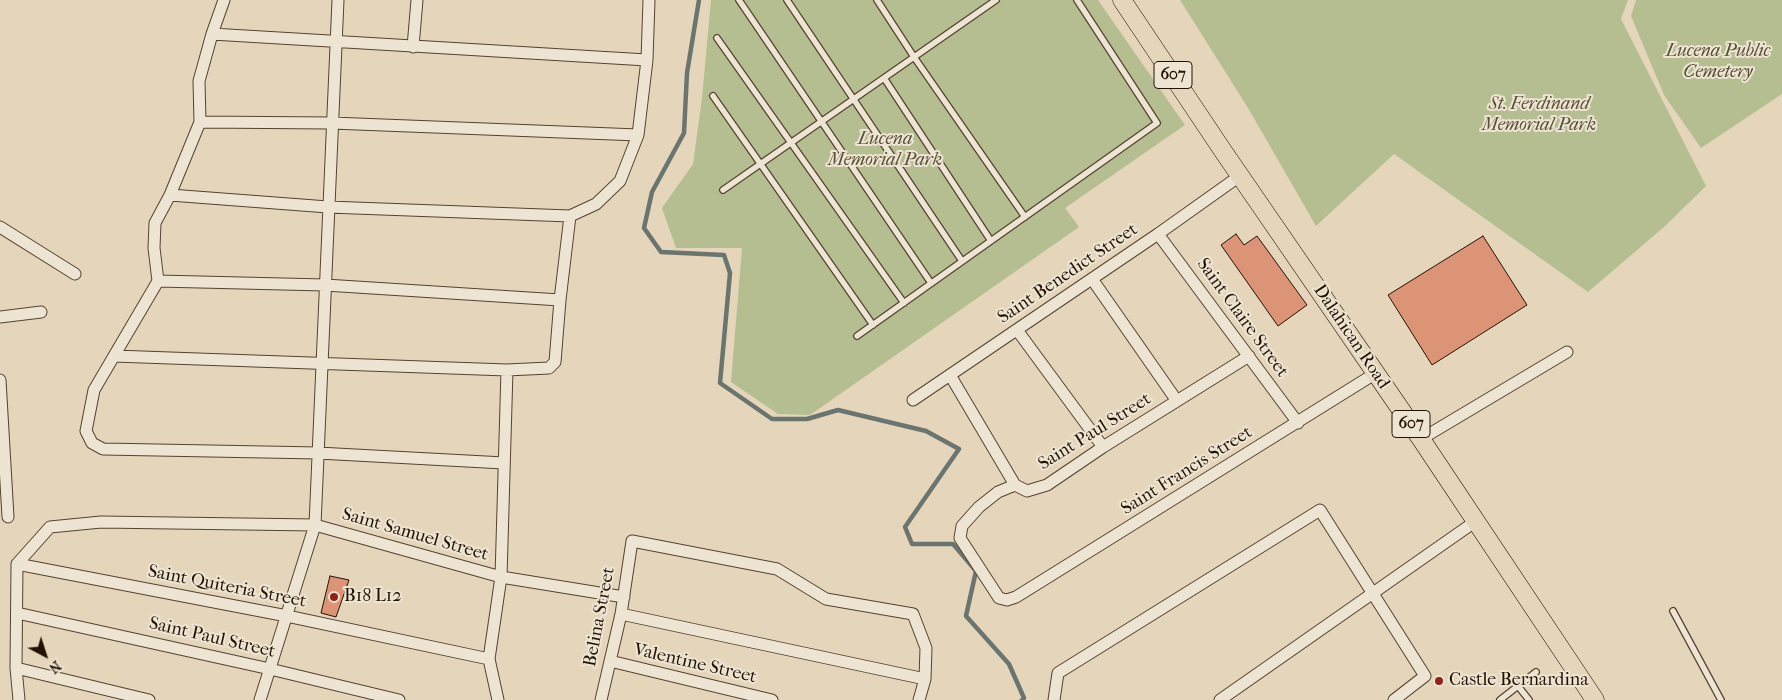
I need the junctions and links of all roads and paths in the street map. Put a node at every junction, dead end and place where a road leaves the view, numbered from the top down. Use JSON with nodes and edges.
{"nodes":[{"id":1,"x":224,"y":0,"type":"edge"},
{"id":2,"x":338,"y":0,"type":"edge"},
{"id":3,"x":417,"y":0,"type":"edge"},
{"id":4,"x":650,"y":0,"type":"edge"},
{"id":5,"x":739,"y":0,"type":"edge"},
{"id":6,"x":787,"y":0,"type":"edge"},
{"id":7,"x":877,"y":0,"type":"edge"},
{"id":8,"x":996,"y":0,"type":"edge"},
{"id":9,"x":1077,"y":0,"type":"edge"},
{"id":10,"x":1122,"y":0,"type":"edge"},
{"id":11,"x":212,"y":34,"type":"junction"},
{"id":12,"x":718,"y":38,"type":"dead end"},
{"id":13,"x":336,"y":42,"type":"junction"},
{"id":14,"x":413,"y":47,"type":"junction"},
{"id":15,"x":914,"y":57,"type":"junction"},
{"id":16,"x":647,"y":60,"type":"junction"},
{"id":17,"x":884,"y":78,"type":"junction"},
{"id":18,"x":713,"y":96,"type":"dead end"},
{"id":19,"x":854,"y":99,"type":"junction"},
{"id":20,"x":200,"y":122,"type":"junction"},
{"id":21,"x":821,"y":122,"type":"junction"},
{"id":22,"x":332,"y":123,"type":"junction"},
{"id":23,"x":638,"y":135,"type":"junction"},
{"id":24,"x":791,"y":142,"type":"junction"},
{"id":25,"x":760,"y":164,"type":"junction"},
{"id":26,"x":1241,"y":176,"type":"junction"},
{"id":27,"x":723,"y":190,"type":"dead end"},
{"id":28,"x":170,"y":195,"type":"junction"},
{"id":29,"x":328,"y":207,"type":"junction"},
{"id":30,"x":570,"y":216,"type":"junction"},
{"id":31,"x":1025,"y":217,"type":"junction"},
{"id":32,"x":0,"y":227,"type":"edge"},
{"id":33,"x":1158,"y":234,"type":"junction"},
{"id":34,"x":991,"y":241,"type":"junction"},
{"id":35,"x":962,"y":261,"type":"junction"},
{"id":36,"x":74,"y":274,"type":"dead end"},
{"id":37,"x":1092,"y":279,"type":"junction"},
{"id":38,"x":158,"y":282,"type":"junction"},
{"id":39,"x":931,"y":283,"type":"junction"},
{"id":40,"x":325,"y":285,"type":"junction"},
{"id":41,"x":560,"y":300,"type":"junction"},
{"id":42,"x":904,"y":303,"type":"junction"},
{"id":43,"x":41,"y":312,"type":"dead end"},
{"id":44,"x":0,"y":317,"type":"edge"},
{"id":45,"x":873,"y":325,"type":"junction"},
{"id":46,"x":1017,"y":330,"type":"junction"},
{"id":47,"x":857,"y":336,"type":"dead end"},
{"id":48,"x":1567,"y":352,"type":"dead end"},
{"id":49,"x":114,"y":356,"type":"junction"},
{"id":50,"x":1249,"y":356,"type":"junction"},
{"id":51,"x":322,"y":363,"type":"junction"},
{"id":52,"x":506,"y":370,"type":"junction"},
{"id":53,"x":1376,"y":374,"type":"junction"},
{"id":54,"x":950,"y":375,"type":"junction"},
{"id":55,"x":0,"y":380,"type":"edge"},
{"id":56,"x":913,"y":400,"type":"dead end"},
{"id":57,"x":1177,"y":401,"type":"junction"},
{"id":58,"x":1298,"y":423,"type":"junction"},
{"id":59,"x":1421,"y":439,"type":"junction"},
{"id":60,"x":1103,"y":447,"type":"junction"},
{"id":61,"x":318,"y":453,"type":"junction"},
{"id":62,"x":504,"y":463,"type":"junction"},
{"id":63,"x":3,"y":466,"type":"edge"},
{"id":64,"x":1015,"y":485,"type":"junction"},
{"id":65,"x":8,"y":517,"type":"dead end"},
{"id":66,"x":1476,"y":521,"type":"junction"},
{"id":67,"x":315,"y":525,"type":"junction"},
{"id":68,"x":17,"y":564,"type":"junction"},
{"id":69,"x":501,"y":577,"type":"junction"},
{"id":70,"x":1373,"y":593,"type":"junction"},
{"id":71,"x":624,"y":597,"type":"junction"},
{"id":72,"x":1673,"y":611,"type":"dead end"},
{"id":73,"x":17,"y":613,"type":"junction"},
{"id":74,"x":621,"y":614,"type":"junction"},
{"id":75,"x":287,"y":616,"type":"junction"},
{"id":76,"x":488,"y":659,"type":"junction"},
{"id":77,"x":610,"y":661,"type":"junction"},
{"id":78,"x":16,"y":668,"type":"junction"},
{"id":79,"x":270,"y":669,"type":"junction"},
{"id":80,"x":1536,"y":672,"type":"dead end"},
{"id":81,"x":925,"y":679,"type":"junction"},
{"id":82,"x":1518,"y":686,"type":"junction"},
{"id":83,"x":19,"y":700,"type":"edge"},
{"id":84,"x":149,"y":700,"type":"edge"},
{"id":85,"x":260,"y":700,"type":"edge"},
{"id":86,"x":399,"y":700,"type":"edge"},
{"id":87,"x":498,"y":700,"type":"edge"},
{"id":88,"x":601,"y":700,"type":"edge"},
{"id":89,"x":772,"y":700,"type":"edge"},
{"id":90,"x":919,"y":700,"type":"edge"},
{"id":91,"x":1054,"y":700,"type":"edge"},
{"id":92,"x":1220,"y":700,"type":"edge"},
{"id":93,"x":1394,"y":700,"type":"edge"},
{"id":94,"x":1500,"y":700,"type":"edge"},
{"id":95,"x":1529,"y":700,"type":"edge"},
{"id":96,"x":1595,"y":700,"type":"edge"},
{"id":97,"x":1722,"y":700,"type":"edge"}],
"edges":[{"from":1,"to":11,"type":"street"},
{"from":2,"to":13,"type":"street"},
{"from":3,"to":14,"type":"street"},
{"from":4,"to":16,"type":"street"},
{"from":5,"to":21,"type":"lane"},
{"from":6,"to":19,"type":"lane"},
{"from":7,"to":15,"type":"lane"},
{"from":8,"to":15,"type":"lane"},
{"from":9,"to":31,"type":"lane"},
{"from":10,"to":26,"type":"main road","name":"Dalahican Road","number":"607"},
{"from":11,"to":13,"type":"street"},
{"from":11,"to":20,"type":"street"},
{"from":12,"to":24,"type":"lane"},
{"from":13,"to":14,"type":"street"},
{"from":13,"to":22,"type":"street"},
{"from":14,"to":16,"type":"street"},
{"from":15,"to":17,"type":"lane"},
{"from":15,"to":31,"type":"lane"},
{"from":16,"to":23,"type":"street"},
{"from":17,"to":19,"type":"lane"},
{"from":17,"to":34,"type":"lane"},
{"from":18,"to":25,"type":"lane"},
{"from":19,"to":21,"type":"lane"},
{"from":19,"to":35,"type":"lane"},
{"from":20,"to":22,"type":"street"},
{"from":20,"to":28,"type":"street"},
{"from":21,"to":24,"type":"lane"},
{"from":21,"to":39,"type":"lane"},
{"from":22,"to":23,"type":"street"},
{"from":22,"to":29,"type":"street"},
{"from":23,"to":30,"type":"street"},
{"from":24,"to":25,"type":"lane"},
{"from":24,"to":42,"type":"lane"},
{"from":25,"to":27,"type":"lane"},
{"from":25,"to":45,"type":"lane"},
{"from":26,"to":33,"type":"street","name":"Saint Benedict Street"},
{"from":26,"to":53,"type":"main road","name":"Dalahican Road","number":"607"},
{"from":28,"to":29,"type":"street"},
{"from":28,"to":38,"type":"street"},
{"from":29,"to":30,"type":"street"},
{"from":29,"to":40,"type":"street"},
{"from":30,"to":41,"type":"street"},
{"from":31,"to":34,"type":"lane"},
{"from":32,"to":36,"type":"street"},
{"from":33,"to":37,"type":"street","name":"Saint Benedict Street"},
{"from":33,"to":50,"type":"street","name":"Saint Claire Street"},
{"from":34,"to":35,"type":"lane"},
{"from":35,"to":39,"type":"lane"},
{"from":37,"to":46,"type":"street","name":"Saint Benedict Street"},
{"from":37,"to":57,"type":"street"},
{"from":38,"to":40,"type":"street"},
{"from":38,"to":49,"type":"street"},
{"from":39,"to":42,"type":"lane"},
{"from":40,"to":41,"type":"street"},
{"from":40,"to":51,"type":"street"},
{"from":41,"to":52,"type":"street"},
{"from":42,"to":45,"type":"lane"},
{"from":43,"to":44,"type":"street"},
{"from":45,"to":47,"type":"lane"},
{"from":46,"to":54,"type":"street","name":"Saint Benedict Street"},
{"from":46,"to":60,"type":"street"},
{"from":48,"to":59,"type":"street"},
{"from":49,"to":51,"type":"street"},
{"from":49,"to":61,"type":"street"},
{"from":50,"to":57,"type":"street","name":"Saint Paul Street"},
{"from":50,"to":58,"type":"street","name":"Saint Claire Street"},
{"from":51,"to":52,"type":"street"},
{"from":51,"to":61,"type":"street"},
{"from":52,"to":62,"type":"street"},
{"from":53,"to":58,"type":"street","name":"Saint Francis Street"},
{"from":53,"to":59,"type":"main road","name":"Dalahican Road","number":"607"},
{"from":54,"to":56,"type":"street","name":"Saint Benedict Street"},
{"from":54,"to":64,"type":"street"},
{"from":55,"to":63,"type":"street"},
{"from":57,"to":60,"type":"street","name":"Saint Paul Street"},
{"from":58,"to":64,"type":"street","name":"Saint Francis Street"},
{"from":59,"to":66,"type":"main road","name":"Dalahican Road","number":"607"},
{"from":60,"to":64,"type":"street","name":"Saint Paul Street"},
{"from":61,"to":62,"type":"street"},
{"from":61,"to":67,"type":"street"},
{"from":62,"to":69,"type":"street"},
{"from":63,"to":65,"type":"street"},
{"from":66,"to":70,"type":"street"},
{"from":66,"to":96,"type":"main road","name":"Dalahican Road","number":"607"},
{"from":67,"to":68,"type":"street","name":"Saint Samuel Street"},
{"from":67,"to":69,"type":"street","name":"Saint Samuel Street"},
{"from":67,"to":75,"type":"street"},
{"from":68,"to":73,"type":"street"},
{"from":68,"to":75,"type":"street","name":"Saint Quiteria Street"},
{"from":69,"to":71,"type":"street"},
{"from":69,"to":76,"type":"street","name":"Saint Samuel Street"},
{"from":70,"to":91,"type":"street"},
{"from":70,"to":92,"type":"street"},
{"from":70,"to":93,"type":"street"},
{"from":71,"to":74,"type":"street","name":"Belina Street"},
{"from":71,"to":81,"type":"street","name":"Belina Street"},
{"from":72,"to":97,"type":"lane"},
{"from":73,"to":78,"type":"street"},
{"from":73,"to":79,"type":"street","name":"Saint Paul Street"},
{"from":74,"to":77,"type":"street","name":"Belina Street"},
{"from":74,"to":81,"type":"street"},
{"from":75,"to":76,"type":"street","name":"Saint Quiteria Street"},
{"from":75,"to":79,"type":"street"},
{"from":76,"to":87,"type":"street","name":"Saint Samuel Street"},
{"from":77,"to":88,"type":"street","name":"Belina Street"},
{"from":77,"to":89,"type":"street","name":"Valentine Street"},
{"from":78,"to":83,"type":"street"},
{"from":78,"to":84,"type":"street"},
{"from":79,"to":85,"type":"street"},
{"from":79,"to":86,"type":"street","name":"Saint Paul Street"},
{"from":80,"to":82,"type":"lane"},
{"from":81,"to":90,"type":"street"},
{"from":82,"to":94,"type":"lane"},
{"from":82,"to":95,"type":"lane"}]}
